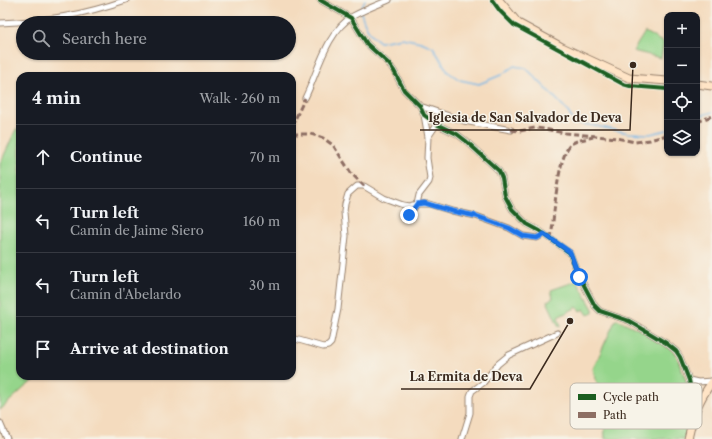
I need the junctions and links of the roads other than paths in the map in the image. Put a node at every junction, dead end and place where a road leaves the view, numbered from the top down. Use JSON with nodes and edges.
{"nodes":[{"id":1,"x":126,"y":0,"type":"edge"},
{"id":2,"x":320,"y":0,"type":"edge"},
{"id":3,"x":390,"y":0,"type":"edge"},
{"id":4,"x":499,"y":0,"type":"edge"},
{"id":5,"x":65,"y":16,"type":"edge"},
{"id":6,"x":351,"y":18,"type":"junction"},
{"id":7,"x":16,"y":22,"type":"edge"},
{"id":8,"x":0,"y":23,"type":"edge"},
{"id":9,"x":664,"y":81,"type":"edge"},
{"id":10,"x":700,"y":84,"type":"edge"},
{"id":11,"x":712,"y":86,"type":"edge"},
{"id":12,"x":306,"y":98,"type":"dead end"},
{"id":13,"x":420,"y":106,"type":"junction"},
{"id":14,"x":424,"y":115,"type":"junction"},
{"id":15,"x":443,"y":115,"type":"junction"},
{"id":16,"x":436,"y":124,"type":"junction"},
{"id":17,"x":511,"y":130,"type":"dead end"},
{"id":18,"x":428,"y":137,"type":"junction"},
{"id":19,"x":417,"y":204,"type":"junction"},
{"id":20,"x":409,"y":215,"type":"dead end"},
{"id":21,"x":544,"y":234,"type":"junction"},
{"id":22,"x":557,"y":333,"type":"dead end"},
{"id":23,"x":296,"y":339,"type":"edge"},
{"id":24,"x":689,"y":380,"type":"junction"},
{"id":25,"x":712,"y":381,"type":"edge"},
{"id":26,"x":690,"y":383,"type":"edge"},
{"id":27,"x":702,"y":397,"type":"edge"},
{"id":28,"x":0,"y":424,"type":"edge"},
{"id":29,"x":691,"y":429,"type":"edge"},
{"id":30,"x":7,"y":439,"type":"edge"},
{"id":31,"x":462,"y":439,"type":"edge"},
{"id":32,"x":688,"y":439,"type":"edge"}],
"edges":[{"from":1,"to":5,"type":"street"},
{"from":2,"to":6,"type":"street"},
{"from":3,"to":6,"type":"street"},
{"from":4,"to":9,"type":"street"},
{"from":6,"to":12,"type":"street"},
{"from":6,"to":13,"type":"street"},
{"from":7,"to":8,"type":"street"},
{"from":10,"to":11,"type":"street"},
{"from":13,"to":14,"type":"street"},
{"from":13,"to":15,"type":"street"},
{"from":14,"to":16,"type":"street"},
{"from":14,"to":18,"type":"street"},
{"from":15,"to":16,"type":"street"},
{"from":15,"to":17,"type":"street"},
{"from":16,"to":18,"type":"street"},
{"from":16,"to":21,"type":"street"},
{"from":18,"to":19,"type":"street"},
{"from":19,"to":20,"type":"street"},
{"from":19,"to":21,"type":"street"},
{"from":19,"to":23,"type":"street"},
{"from":21,"to":24,"type":"street"},
{"from":22,"to":31,"type":"street"},
{"from":24,"to":25,"type":"street"},
{"from":24,"to":26,"type":"street"},
{"from":25,"to":27,"type":"street"},
{"from":28,"to":30,"type":"street"},
{"from":29,"to":32,"type":"street"}]}
